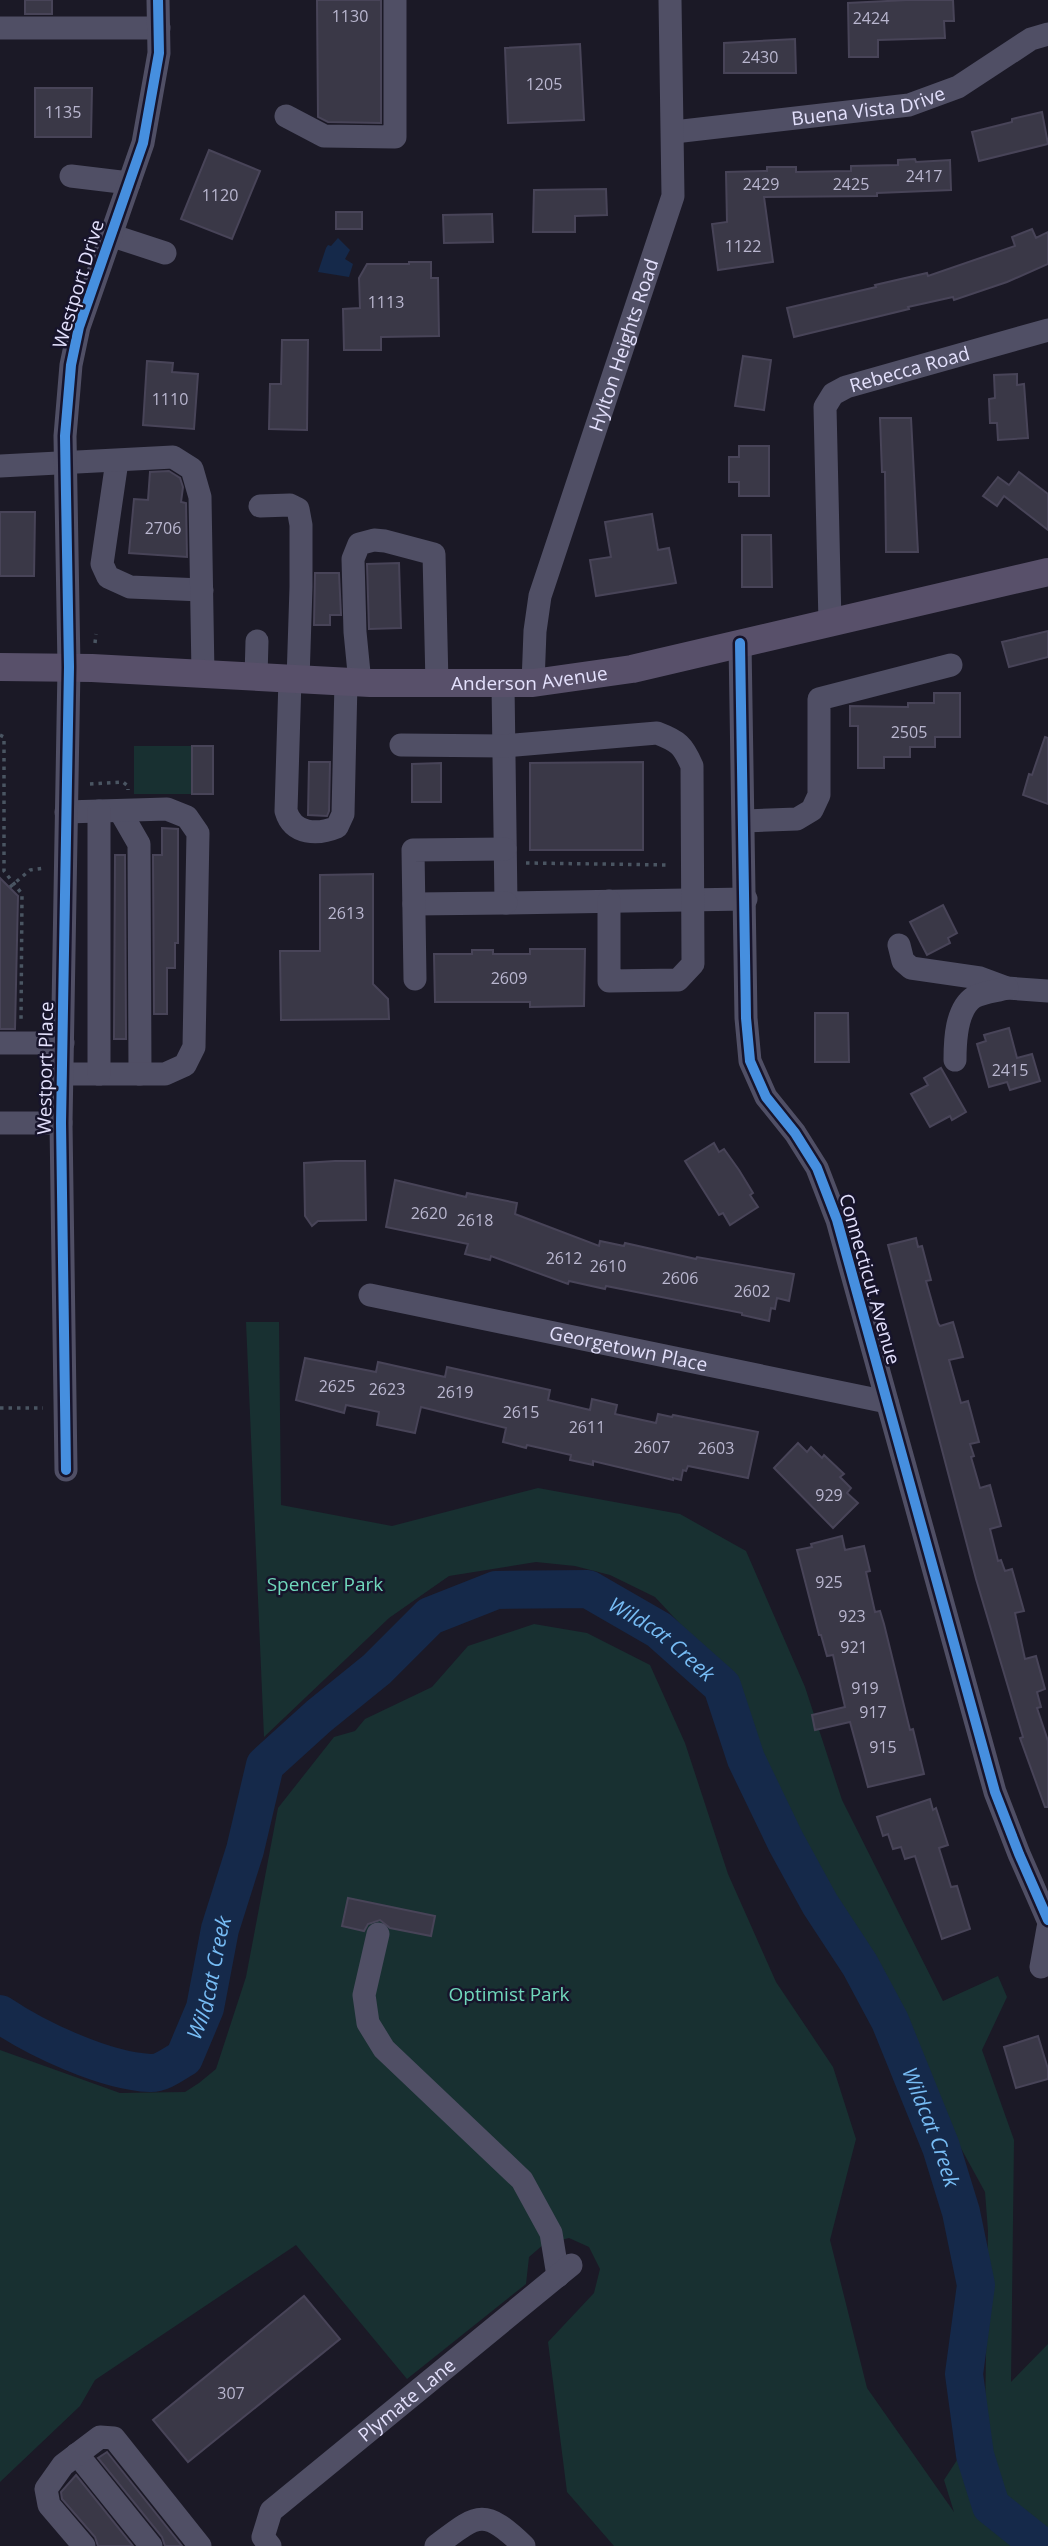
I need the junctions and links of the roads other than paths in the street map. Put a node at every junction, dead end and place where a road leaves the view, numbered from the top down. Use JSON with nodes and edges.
{"nodes":[{"id":1,"x":158,"y":0,"type":"edge"},
{"id":2,"x":395,"y":0,"type":"edge"},
{"id":3,"x":670,"y":0,"type":"edge"},
{"id":4,"x":0,"y":28,"type":"edge"},
{"id":5,"x":159,"y":28,"type":"junction"},
{"id":6,"x":1048,"y":34,"type":"edge"},
{"id":7,"x":286,"y":116,"type":"dead end"},
{"id":8,"x":674,"y":132,"type":"junction"},
{"id":9,"x":71,"y":176,"type":"dead end"},
{"id":10,"x":129,"y":183,"type":"junction"},
{"id":11,"x":110,"y":234,"type":"junction"},
{"id":12,"x":165,"y":253,"type":"dead end"},
{"id":13,"x":1048,"y":330,"type":"edge"},
{"id":14,"x":117,"y":461,"type":"junction"},
{"id":15,"x":65,"y":464,"type":"junction"},
{"id":16,"x":0,"y":466,"type":"edge"},
{"id":17,"x":260,"y":506,"type":"dead end"},
{"id":18,"x":1048,"y":572,"type":"edge"},
{"id":19,"x":202,"y":590,"type":"junction"},
{"id":20,"x":830,"y":623,"type":"junction"},
{"id":21,"x":257,"y":641,"type":"dead end"},
{"id":22,"x":740,"y":643,"type":"junction"},
{"id":23,"x":951,"y":665,"type":"dead end"},
{"id":24,"x":0,"y":667,"type":"edge"},
{"id":25,"x":69,"y":667,"type":"junction"},
{"id":26,"x":203,"y":674,"type":"junction"},
{"id":27,"x":256,"y":677,"type":"junction"},
{"id":28,"x":294,"y":679,"type":"junction"},
{"id":29,"x":353,"y":682,"type":"junction"},
{"id":30,"x":533,"y":683,"type":"junction"},
{"id":31,"x":437,"y":684,"type":"junction"},
{"id":32,"x":503,"y":684,"type":"junction"},
{"id":33,"x":401,"y":745,"type":"dead end"},
{"id":34,"x":504,"y":746,"type":"junction"},
{"id":35,"x":109,"y":811,"type":"junction"},
{"id":36,"x":66,"y":813,"type":"junction"},
{"id":37,"x":744,"y":821,"type":"junction"},
{"id":38,"x":505,"y":849,"type":"junction"},
{"id":39,"x":746,"y":899,"type":"junction"},
{"id":40,"x":693,"y":900,"type":"junction"},
{"id":41,"x":609,"y":901,"type":"junction"},
{"id":42,"x":515,"y":903,"type":"junction"},
{"id":43,"x":414,"y":904,"type":"junction"},
{"id":44,"x":899,"y":945,"type":"dead end"},
{"id":45,"x":415,"y":979,"type":"dead end"},
{"id":46,"x":1007,"y":988,"type":"junction"},
{"id":47,"x":1048,"y":991,"type":"edge"},
{"id":48,"x":10,"y":1043,"type":"edge"},
{"id":49,"x":63,"y":1043,"type":"junction"},
{"id":50,"x":955,"y":1059,"type":"dead end"},
{"id":51,"x":62,"y":1074,"type":"junction"},
{"id":52,"x":99,"y":1074,"type":"junction"},
{"id":53,"x":140,"y":1074,"type":"junction"},
{"id":54,"x":0,"y":1123,"type":"edge"},
{"id":55,"x":61,"y":1123,"type":"junction"},
{"id":56,"x":370,"y":1295,"type":"dead end"},
{"id":57,"x":887,"y":1402,"type":"junction"},
{"id":58,"x":66,"y":1469,"type":"dead end"},
{"id":59,"x":1048,"y":1920,"type":"edge"},
{"id":60,"x":1048,"y":1928,"type":"edge"},
{"id":61,"x":378,"y":1934,"type":"dead end"},
{"id":62,"x":1041,"y":1967,"type":"dead end"},
{"id":63,"x":77,"y":2454,"type":"junction"},
{"id":64,"x":84,"y":2546,"type":"edge"},
{"id":65,"x":151,"y":2546,"type":"edge"},
{"id":66,"x":201,"y":2546,"type":"edge"},
{"id":67,"x":270,"y":2546,"type":"edge"},
{"id":68,"x":436,"y":2546,"type":"edge"},
{"id":69,"x":524,"y":2546,"type":"edge"}],
"edges":[{"from":1,"to":5,"type":"street","name":"Westport Drive"},
{"from":2,"to":7,"type":"street"},
{"from":3,"to":8,"type":"street","name":"Hylton Heights Road"},
{"from":4,"to":5,"type":"street"},
{"from":5,"to":10,"type":"street","name":"Westport Drive"},
{"from":6,"to":8,"type":"street","name":"Buena Vista Drive"},
{"from":8,"to":30,"type":"street","name":"Hylton Heights Road"},
{"from":9,"to":10,"type":"street"},
{"from":10,"to":11,"type":"street","name":"Westport Drive"},
{"from":11,"to":12,"type":"street"},
{"from":11,"to":15,"type":"street","name":"Westport Drive"},
{"from":13,"to":20,"type":"street","name":"Rebecca Road"},
{"from":14,"to":15,"type":"street"},
{"from":14,"to":19,"type":"street"},
{"from":14,"to":19,"type":"street"},
{"from":15,"to":16,"type":"street"},
{"from":15,"to":25,"type":"street","name":"Westport Drive"},
{"from":17,"to":28,"type":"street"},
{"from":18,"to":20,"type":"main road","name":"Anderson Avenue"},
{"from":19,"to":26,"type":"street"},
{"from":20,"to":22,"type":"main road","name":"Anderson Avenue"},
{"from":21,"to":27,"type":"street"},
{"from":22,"to":30,"type":"main road","name":"Anderson Avenue"},
{"from":22,"to":37,"type":"street","name":"Connecticut Avenue"},
{"from":23,"to":37,"type":"street"},
{"from":24,"to":25,"type":"main road","name":"Anderson Avenue"},
{"from":25,"to":26,"type":"main road","name":"Anderson Avenue"},
{"from":25,"to":36,"type":"street","name":"Westport Place"},
{"from":26,"to":27,"type":"main road","name":"Anderson Avenue"},
{"from":27,"to":28,"type":"main road","name":"Anderson Avenue"},
{"from":28,"to":29,"type":"main road","name":"Anderson Avenue"},
{"from":28,"to":29,"type":"street"},
{"from":29,"to":31,"type":"main road","name":"Anderson Avenue"},
{"from":29,"to":31,"type":"street"},
{"from":30,"to":32,"type":"main road","name":"Anderson Avenue"},
{"from":31,"to":32,"type":"main road","name":"Anderson Avenue"},
{"from":32,"to":34,"type":"street"},
{"from":33,"to":34,"type":"street"},
{"from":34,"to":38,"type":"street"},
{"from":34,"to":40,"type":"street"},
{"from":35,"to":36,"type":"street"},
{"from":35,"to":52,"type":"street"},
{"from":35,"to":53,"type":"street"},
{"from":35,"to":53,"type":"street"},
{"from":36,"to":49,"type":"street","name":"Westport Place"},
{"from":37,"to":39,"type":"street","name":"Connecticut Avenue"},
{"from":38,"to":42,"type":"street"},
{"from":38,"to":43,"type":"street"},
{"from":39,"to":40,"type":"street"},
{"from":39,"to":57,"type":"street","name":"Connecticut Avenue"},
{"from":40,"to":41,"type":"street"},
{"from":40,"to":41,"type":"street"},
{"from":41,"to":42,"type":"street"},
{"from":42,"to":43,"type":"street"},
{"from":43,"to":45,"type":"street"},
{"from":44,"to":46,"type":"street"},
{"from":46,"to":47,"type":"street"},
{"from":46,"to":50,"type":"street"},
{"from":48,"to":49,"type":"street"},
{"from":49,"to":51,"type":"street","name":"Westport Place"},
{"from":51,"to":52,"type":"street"},
{"from":51,"to":55,"type":"street","name":"Westport Place"},
{"from":52,"to":53,"type":"street"},
{"from":54,"to":55,"type":"street"},
{"from":55,"to":58,"type":"street","name":"Westport Place"},
{"from":56,"to":57,"type":"street","name":"Georgetown Place"},
{"from":57,"to":59,"type":"street","name":"Connecticut Avenue"},
{"from":60,"to":62,"type":"street"},
{"from":61,"to":67,"type":"street","name":"Plymate Lane"},
{"from":63,"to":64,"type":"street"},
{"from":63,"to":65,"type":"street"},
{"from":63,"to":66,"type":"street"},
{"from":68,"to":69,"type":"street"}]}
